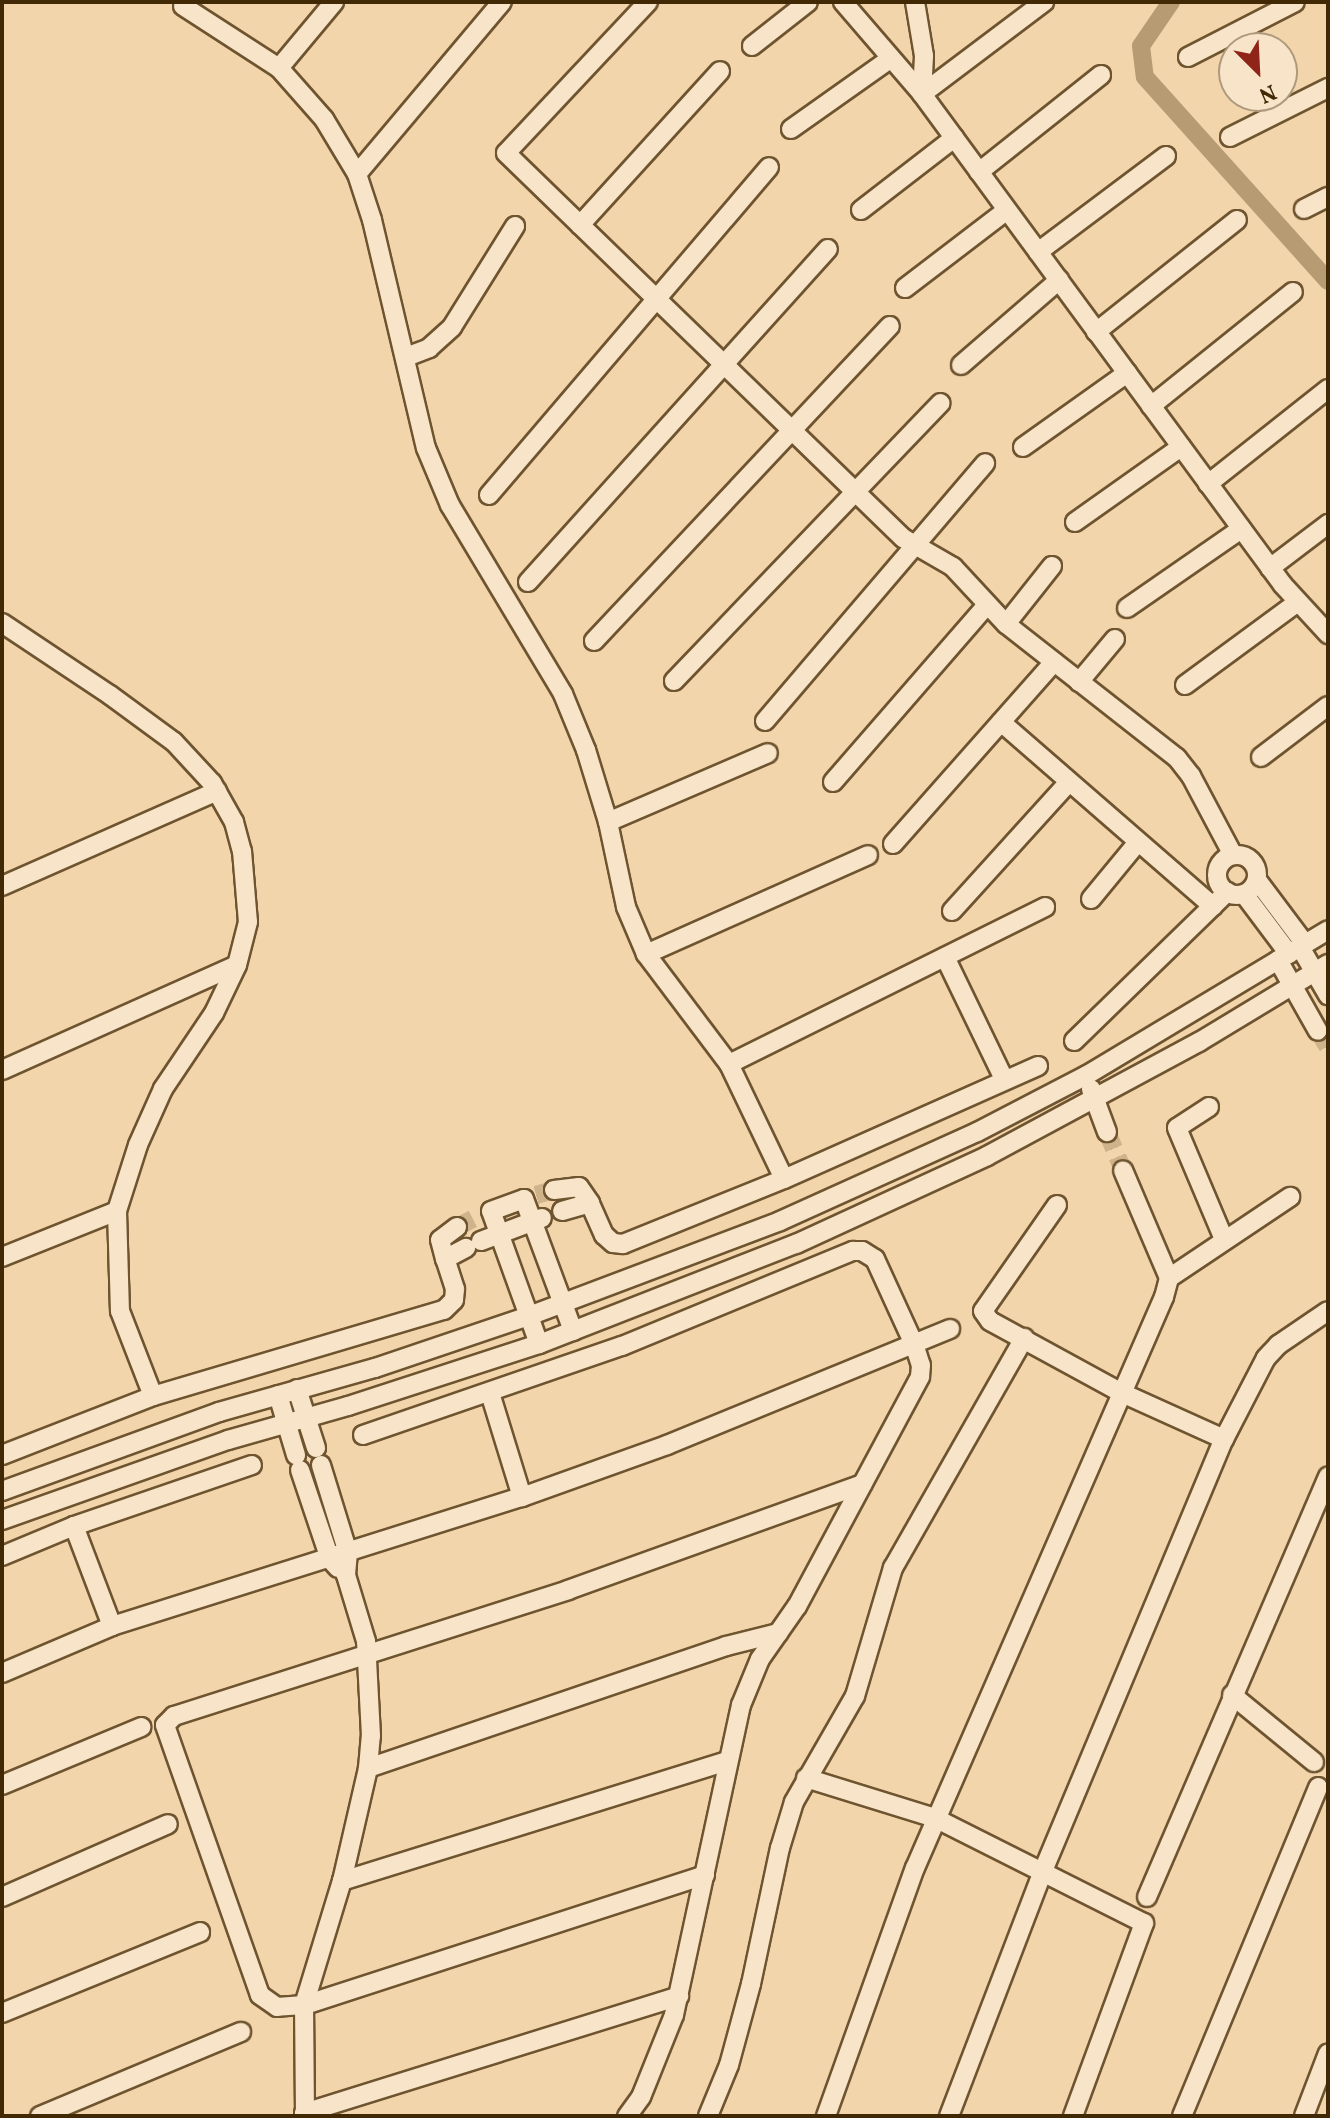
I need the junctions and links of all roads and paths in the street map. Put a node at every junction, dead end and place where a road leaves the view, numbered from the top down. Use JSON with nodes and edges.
{"nodes":[{"id":1,"x":334,"y":2,"type":"edge"},
{"id":2,"x":502,"y":2,"type":"edge"},
{"id":3,"x":648,"y":2,"type":"edge"},
{"id":4,"x":808,"y":2,"type":"edge"},
{"id":5,"x":843,"y":2,"type":"edge"},
{"id":6,"x":915,"y":2,"type":"edge"},
{"id":7,"x":1044,"y":2,"type":"edge"},
{"id":8,"x":1295,"y":2,"type":"edge"},
{"id":9,"x":183,"y":6,"type":"dead end"},
{"id":10,"x":752,"y":46,"type":"dead end"},
{"id":11,"x":1188,"y":57,"type":"dead end"},
{"id":12,"x":890,"y":59,"type":"junction"},
{"id":13,"x":279,"y":68,"type":"junction"},
{"id":14,"x":720,"y":71,"type":"dead end"},
{"id":15,"x":1101,"y":75,"type":"dead end"},
{"id":16,"x":1328,"y":88,"type":"edge"},
{"id":17,"x":922,"y":94,"type":"junction"},
{"id":18,"x":791,"y":129,"type":"dead end"},
{"id":19,"x":1230,"y":137,"type":"dead end"},
{"id":20,"x":954,"y":138,"type":"junction"},
{"id":21,"x":1166,"y":156,"type":"dead end"},
{"id":22,"x":769,"y":167,"type":"dead end"},
{"id":23,"x":979,"y":172,"type":"junction"},
{"id":24,"x":357,"y":174,"type":"junction"},
{"id":25,"x":1328,"y":197,"type":"edge"},
{"id":26,"x":1304,"y":209,"type":"dead end"},
{"id":27,"x":861,"y":210,"type":"dead end"},
{"id":28,"x":1007,"y":210,"type":"junction"},
{"id":29,"x":1237,"y":220,"type":"dead end"},
{"id":30,"x":580,"y":225,"type":"junction"},
{"id":31,"x":515,"y":226,"type":"dead end"},
{"id":32,"x":828,"y":249,"type":"dead end"},
{"id":33,"x":1038,"y":252,"type":"junction"},
{"id":34,"x":1059,"y":280,"type":"junction"},
{"id":35,"x":905,"y":288,"type":"dead end"},
{"id":36,"x":1293,"y":292,"type":"dead end"},
{"id":37,"x":657,"y":298,"type":"junction"},
{"id":38,"x":890,"y":326,"type":"dead end"},
{"id":39,"x":1096,"y":332,"type":"junction"},
{"id":40,"x":406,"y":357,"type":"junction"},
{"id":41,"x":725,"y":364,"type":"junction"},
{"id":42,"x":961,"y":365,"type":"dead end"},
{"id":43,"x":1127,"y":373,"type":"junction"},
{"id":44,"x":1328,"y":389,"type":"edge"},
{"id":45,"x":941,"y":403,"type":"dead end"},
{"id":46,"x":1151,"y":406,"type":"junction"},
{"id":47,"x":793,"y":429,"type":"junction"},
{"id":48,"x":1023,"y":447,"type":"dead end"},
{"id":49,"x":1181,"y":447,"type":"junction"},
{"id":50,"x":985,"y":463,"type":"dead end"},
{"id":51,"x":1208,"y":484,"type":"junction"},
{"id":52,"x":856,"y":491,"type":"junction"},
{"id":53,"x":489,"y":495,"type":"dead end"},
{"id":54,"x":1075,"y":522,"type":"dead end"},
{"id":55,"x":1328,"y":524,"type":"edge"},
{"id":56,"x":1241,"y":529,"type":"junction"},
{"id":57,"x":915,"y":545,"type":"junction"},
{"id":58,"x":1052,"y":566,"type":"dead end"},
{"id":59,"x":1270,"y":568,"type":"junction"},
{"id":60,"x":528,"y":582,"type":"dead end"},
{"id":61,"x":1298,"y":602,"type":"junction"},
{"id":62,"x":987,"y":605,"type":"junction"},
{"id":63,"x":1127,"y":608,"type":"dead end"},
{"id":64,"x":2,"y":623,"type":"edge"},
{"id":65,"x":1006,"y":624,"type":"junction"},
{"id":66,"x":1328,"y":634,"type":"edge"},
{"id":67,"x":1115,"y":639,"type":"dead end"},
{"id":68,"x":594,"y":641,"type":"dead end"},
{"id":69,"x":1054,"y":662,"type":"junction"},
{"id":70,"x":674,"y":681,"type":"dead end"},
{"id":71,"x":1079,"y":682,"type":"junction"},
{"id":72,"x":1185,"y":685,"type":"dead end"},
{"id":73,"x":1328,"y":706,"type":"edge"},
{"id":74,"x":765,"y":721,"type":"dead end"},
{"id":75,"x":1001,"y":722,"type":"junction"},
{"id":76,"x":768,"y":753,"type":"dead end"},
{"id":77,"x":1261,"y":757,"type":"dead end"},
{"id":78,"x":833,"y":782,"type":"dead end"},
{"id":79,"x":1069,"y":782,"type":"junction"},
{"id":80,"x":217,"y":791,"type":"junction"},
{"id":81,"x":608,"y":822,"type":"junction"},
{"id":82,"x":1138,"y":842,"type":"junction"},
{"id":83,"x":893,"y":844,"type":"dead end"},
{"id":84,"x":868,"y":855,"type":"dead end"},
{"id":85,"x":1233,"y":855,"type":"junction"},
{"id":86,"x":1257,"y":880,"type":"junction"},
{"id":87,"x":2,"y":886,"type":"edge"},
{"id":88,"x":1235,"y":893,"type":"junction"},
{"id":89,"x":1091,"y":899,"type":"dead end"},
{"id":90,"x":1213,"y":906,"type":"junction"},
{"id":91,"x":1045,"y":907,"type":"dead end"},
{"id":92,"x":952,"y":911,"type":"dead end"},
{"id":93,"x":1328,"y":930,"type":"edge"},
{"id":94,"x":1293,"y":951,"type":"junction"},
{"id":95,"x":646,"y":954,"type":"junction"},
{"id":96,"x":945,"y":957,"type":"junction"},
{"id":97,"x":237,"y":965,"type":"junction"},
{"id":98,"x":1322,"y":968,"type":"edge"},
{"id":99,"x":1292,"y":987,"type":"junction"},
{"id":100,"x":1328,"y":995,"type":"edge"},
{"id":101,"x":1318,"y":1031,"type":"tunnel mouth"},
{"id":102,"x":1074,"y":1041,"type":"dead end"},
{"id":103,"x":729,"y":1064,"type":"junction"},
{"id":104,"x":1038,"y":1066,"type":"dead end"},
{"id":105,"x":2,"y":1070,"type":"edge"},
{"id":106,"x":1087,"y":1075,"type":"junction"},
{"id":107,"x":1004,"y":1079,"type":"junction"},
{"id":108,"x":1094,"y":1098,"type":"junction"},
{"id":109,"x":1209,"y":1107,"type":"dead end"},
{"id":110,"x":1107,"y":1132,"type":"tunnel mouth"},
{"id":111,"x":1123,"y":1170,"type":"tunnel mouth"},
{"id":112,"x":784,"y":1179,"type":"junction"},
{"id":113,"x":538,"y":1195,"type":"junction"},
{"id":114,"x":1290,"y":1197,"type":"dead end"},
{"id":115,"x":590,"y":1203,"type":"junction"},
{"id":116,"x":1057,"y":1205,"type":"dead end"},
{"id":117,"x":117,"y":1211,"type":"junction"},
{"id":118,"x":491,"y":1211,"type":"junction"},
{"id":119,"x":546,"y":1217,"type":"junction"},
{"id":120,"x":1224,"y":1239,"type":"junction"},
{"id":121,"x":482,"y":1241,"type":"junction"},
{"id":122,"x":2,"y":1257,"type":"edge"},
{"id":123,"x":445,"y":1259,"type":"junction"},
{"id":124,"x":1169,"y":1278,"type":"junction"},
{"id":125,"x":564,"y":1303,"type":"junction"},
{"id":126,"x":1328,"y":1311,"type":"edge"},
{"id":127,"x":529,"y":1316,"type":"junction"},
{"id":128,"x":950,"y":1329,"type":"dead end"},
{"id":129,"x":573,"y":1331,"type":"junction"},
{"id":130,"x":1024,"y":1338,"type":"junction"},
{"id":131,"x":539,"y":1344,"type":"junction"},
{"id":132,"x":914,"y":1344,"type":"junction"},
{"id":133,"x":297,"y":1389,"type":"junction"},
{"id":134,"x":490,"y":1393,"type":"junction"},
{"id":135,"x":1122,"y":1393,"type":"junction"},
{"id":136,"x":278,"y":1395,"type":"junction"},
{"id":137,"x":153,"y":1396,"type":"junction"},
{"id":138,"x":306,"y":1418,"type":"junction"},
{"id":139,"x":286,"y":1424,"type":"junction"},
{"id":140,"x":363,"y":1435,"type":"dead end"},
{"id":141,"x":1224,"y":1439,"type":"junction"},
{"id":142,"x":2,"y":1455,"type":"edge"},
{"id":143,"x":320,"y":1463,"type":"junction"},
{"id":144,"x":252,"y":1465,"type":"dead end"},
{"id":145,"x":59,"y":1468,"type":"junction"},
{"id":146,"x":300,"y":1470,"type":"junction"},
{"id":147,"x":1328,"y":1476,"type":"edge"},
{"id":148,"x":863,"y":1484,"type":"junction"},
{"id":149,"x":2,"y":1491,"type":"edge"},
{"id":150,"x":70,"y":1493,"type":"junction"},
{"id":151,"x":522,"y":1497,"type":"junction"},
{"id":152,"x":2,"y":1520,"type":"edge"},
{"id":153,"x":74,"y":1526,"type":"junction"},
{"id":154,"x":2,"y":1556,"type":"edge"},
{"id":155,"x":339,"y":1556,"type":"junction"},
{"id":156,"x":112,"y":1626,"type":"junction"},
{"id":157,"x":778,"y":1633,"type":"junction"},
{"id":158,"x":369,"y":1656,"type":"junction"},
{"id":159,"x":2,"y":1673,"type":"edge"},
{"id":160,"x":1232,"y":1695,"type":"junction"},
{"id":161,"x":141,"y":1727,"type":"dead end"},
{"id":162,"x":1321,"y":1759,"type":"edge"},
{"id":163,"x":727,"y":1761,"type":"junction"},
{"id":164,"x":368,"y":1768,"type":"junction"},
{"id":165,"x":806,"y":1778,"type":"junction"},
{"id":166,"x":2,"y":1785,"type":"edge"},
{"id":167,"x":1323,"y":1788,"type":"edge"},
{"id":168,"x":935,"y":1818,"type":"junction"},
{"id":169,"x":168,"y":1824,"type":"dead end"},
{"id":170,"x":1043,"y":1871,"type":"junction"},
{"id":171,"x":705,"y":1875,"type":"junction"},
{"id":172,"x":342,"y":1881,"type":"junction"},
{"id":173,"x":2,"y":1897,"type":"edge"},
{"id":174,"x":1147,"y":1897,"type":"dead end"},
{"id":175,"x":200,"y":1932,"type":"dead end"},
{"id":176,"x":679,"y":1996,"type":"junction"},
{"id":177,"x":304,"y":2005,"type":"junction"},
{"id":178,"x":2,"y":2013,"type":"edge"},
{"id":179,"x":241,"y":2032,"type":"dead end"},
{"id":180,"x":1328,"y":2053,"type":"edge"},
{"id":181,"x":305,"y":2114,"type":"edge"},
{"id":182,"x":40,"y":2116,"type":"edge"},
{"id":183,"x":627,"y":2116,"type":"edge"},
{"id":184,"x":708,"y":2116,"type":"edge"},
{"id":185,"x":826,"y":2116,"type":"edge"},
{"id":186,"x":949,"y":2116,"type":"edge"},
{"id":187,"x":1073,"y":2116,"type":"edge"},
{"id":188,"x":1182,"y":2116,"type":"edge"},
{"id":189,"x":1304,"y":2116,"type":"edge"}],
"edges":[{"from":1,"to":13,"type":"street"},
{"from":2,"to":24,"type":"street"},
{"from":3,"to":30,"type":"street"},
{"from":4,"to":10,"type":"street"},
{"from":5,"to":12,"type":"street"},
{"from":6,"to":17,"type":"street"},
{"from":7,"to":17,"type":"street"},
{"from":8,"to":11,"type":"street"},
{"from":9,"to":13,"type":"street"},
{"from":12,"to":17,"type":"street"},
{"from":12,"to":18,"type":"street"},
{"from":13,"to":24,"type":"street"},
{"from":14,"to":30,"type":"street"},
{"from":15,"to":23,"type":"street"},
{"from":16,"to":19,"type":"street"},
{"from":17,"to":20,"type":"street"},
{"from":20,"to":23,"type":"street"},
{"from":20,"to":27,"type":"street"},
{"from":21,"to":33,"type":"street"},
{"from":22,"to":37,"type":"street"},
{"from":23,"to":28,"type":"street"},
{"from":24,"to":40,"type":"street"},
{"from":25,"to":26,"type":"street"},
{"from":28,"to":33,"type":"street"},
{"from":28,"to":35,"type":"street"},
{"from":29,"to":39,"type":"street"},
{"from":30,"to":37,"type":"street"},
{"from":31,"to":40,"type":"street"},
{"from":32,"to":41,"type":"street"},
{"from":33,"to":34,"type":"street"},
{"from":34,"to":39,"type":"street"},
{"from":34,"to":42,"type":"street"},
{"from":36,"to":46,"type":"street"},
{"from":37,"to":41,"type":"street"},
{"from":37,"to":53,"type":"street"},
{"from":38,"to":47,"type":"street"},
{"from":39,"to":43,"type":"street"},
{"from":40,"to":81,"type":"street"},
{"from":41,"to":47,"type":"street"},
{"from":41,"to":60,"type":"street"},
{"from":43,"to":46,"type":"street"},
{"from":43,"to":48,"type":"street"},
{"from":44,"to":51,"type":"street"},
{"from":45,"to":52,"type":"street"},
{"from":46,"to":49,"type":"street"},
{"from":47,"to":52,"type":"street"},
{"from":47,"to":68,"type":"street"},
{"from":49,"to":51,"type":"street"},
{"from":49,"to":54,"type":"street"},
{"from":50,"to":57,"type":"street"},
{"from":51,"to":56,"type":"street"},
{"from":52,"to":57,"type":"street"},
{"from":52,"to":70,"type":"street"},
{"from":55,"to":59,"type":"street"},
{"from":56,"to":59,"type":"street"},
{"from":56,"to":63,"type":"street"},
{"from":57,"to":62,"type":"street"},
{"from":57,"to":74,"type":"street"},
{"from":58,"to":65,"type":"street"},
{"from":59,"to":61,"type":"street"},
{"from":61,"to":66,"type":"street"},
{"from":61,"to":72,"type":"street"},
{"from":62,"to":65,"type":"street"},
{"from":62,"to":78,"type":"street"},
{"from":64,"to":80,"type":"street"},
{"from":65,"to":69,"type":"street"},
{"from":67,"to":71,"type":"street"},
{"from":69,"to":71,"type":"street"},
{"from":69,"to":75,"type":"street"},
{"from":71,"to":85,"type":"street"},
{"from":73,"to":77,"type":"street"},
{"from":75,"to":79,"type":"street"},
{"from":75,"to":83,"type":"street"},
{"from":76,"to":81,"type":"street"},
{"from":79,"to":82,"type":"street"},
{"from":79,"to":92,"type":"street"},
{"from":80,"to":87,"type":"street"},
{"from":80,"to":97,"type":"street"},
{"from":81,"to":95,"type":"street"},
{"from":82,"to":89,"type":"street"},
{"from":82,"to":90,"type":"street"},
{"from":84,"to":95,"type":"street"},
{"from":85,"to":86,"type":"street"},
{"from":85,"to":88,"type":"street"},
{"from":86,"to":88,"type":"street"},
{"from":86,"to":94,"type":"street"},
{"from":88,"to":90,"type":"street"},
{"from":88,"to":94,"type":"street"},
{"from":90,"to":102,"type":"street"},
{"from":91,"to":96,"type":"street"},
{"from":93,"to":94,"type":"street"},
{"from":94,"to":98,"type":"street"},
{"from":94,"to":99,"type":"street"},
{"from":94,"to":106,"type":"street"},
{"from":95,"to":103,"type":"street"},
{"from":96,"to":103,"type":"street"},
{"from":96,"to":107,"type":"street"},
{"from":97,"to":105,"type":"street"},
{"from":97,"to":117,"type":"street"},
{"from":98,"to":99,"type":"street"},
{"from":98,"to":100,"type":"street"},
{"from":99,"to":101,"type":"street"},
{"from":99,"to":108,"type":"street"},
{"from":103,"to":112,"type":"street"},
{"from":104,"to":107,"type":"street"},
{"from":106,"to":108,"type":"street"},
{"from":106,"to":125,"type":"street"},
{"from":107,"to":112,"type":"street"},
{"from":108,"to":110,"type":"street"},
{"from":108,"to":129,"type":"street"},
{"from":109,"to":120,"type":"street"},
{"from":111,"to":124,"type":"street"},
{"from":112,"to":115,"type":"street"},
{"from":113,"to":115,"type":"street"},
{"from":113,"to":118,"type":"street"},
{"from":113,"to":119,"type":"street"},
{"from":114,"to":120,"type":"street"},
{"from":115,"to":119,"type":"street"},
{"from":116,"to":130,"type":"street"},
{"from":117,"to":122,"type":"street"},
{"from":117,"to":137,"type":"street"},
{"from":118,"to":121,"type":"street"},
{"from":118,"to":123,"type":"street"},
{"from":119,"to":121,"type":"street"},
{"from":119,"to":125,"type":"street"},
{"from":120,"to":124,"type":"street"},
{"from":121,"to":123,"type":"street"},
{"from":121,"to":127,"type":"street"},
{"from":123,"to":137,"type":"street"},
{"from":124,"to":135,"type":"street"},
{"from":125,"to":127,"type":"street"},
{"from":125,"to":129,"type":"street"},
{"from":126,"to":141,"type":"street"},
{"from":127,"to":131,"type":"street"},
{"from":127,"to":133,"type":"street"},
{"from":128,"to":132,"type":"street"},
{"from":129,"to":131,"type":"street"},
{"from":130,"to":135,"type":"street"},
{"from":130,"to":165,"type":"street"},
{"from":131,"to":138,"type":"street"},
{"from":132,"to":134,"type":"street"},
{"from":132,"to":148,"type":"street"},
{"from":132,"to":151,"type":"street"},
{"from":133,"to":136,"type":"street"},
{"from":133,"to":138,"type":"street"},
{"from":134,"to":140,"type":"street"},
{"from":134,"to":151,"type":"street"},
{"from":135,"to":141,"type":"street"},
{"from":135,"to":168,"type":"street"},
{"from":136,"to":139,"type":"street"},
{"from":136,"to":145,"type":"street"},
{"from":137,"to":142,"type":"street"},
{"from":138,"to":139,"type":"street"},
{"from":138,"to":143,"type":"street"},
{"from":139,"to":146,"type":"street"},
{"from":139,"to":150,"type":"street"},
{"from":141,"to":170,"type":"street"},
{"from":143,"to":146,"type":"street"},
{"from":143,"to":155,"type":"street"},
{"from":144,"to":153,"type":"street"},
{"from":145,"to":149,"type":"street"},
{"from":145,"to":150,"type":"street"},
{"from":146,"to":155,"type":"street"},
{"from":147,"to":160,"type":"street"},
{"from":148,"to":157,"type":"street"},
{"from":148,"to":158,"type":"street"},
{"from":150,"to":152,"type":"street"},
{"from":151,"to":155,"type":"street"},
{"from":153,"to":154,"type":"street"},
{"from":153,"to":156,"type":"street"},
{"from":155,"to":156,"type":"street"},
{"from":155,"to":158,"type":"street"},
{"from":156,"to":159,"type":"street"},
{"from":157,"to":163,"type":"street"},
{"from":157,"to":164,"type":"street"},
{"from":158,"to":164,"type":"street"},
{"from":158,"to":177,"type":"street"},
{"from":160,"to":162,"type":"street"},
{"from":160,"to":174,"type":"street"},
{"from":161,"to":166,"type":"street"},
{"from":162,"to":167,"type":"street"},
{"from":163,"to":171,"type":"street"},
{"from":163,"to":172,"type":"street"},
{"from":164,"to":172,"type":"street"},
{"from":165,"to":168,"type":"street"},
{"from":165,"to":184,"type":"street"},
{"from":167,"to":188,"type":"street"},
{"from":168,"to":170,"type":"street"},
{"from":168,"to":185,"type":"street"},
{"from":169,"to":173,"type":"street"},
{"from":170,"to":186,"type":"street"},
{"from":170,"to":187,"type":"street"},
{"from":171,"to":176,"type":"street"},
{"from":171,"to":177,"type":"street"},
{"from":172,"to":177,"type":"street"},
{"from":175,"to":178,"type":"street"},
{"from":176,"to":181,"type":"street"},
{"from":176,"to":183,"type":"street"},
{"from":177,"to":181,"type":"street"},
{"from":179,"to":182,"type":"street"},
{"from":180,"to":189,"type":"street"}]}
